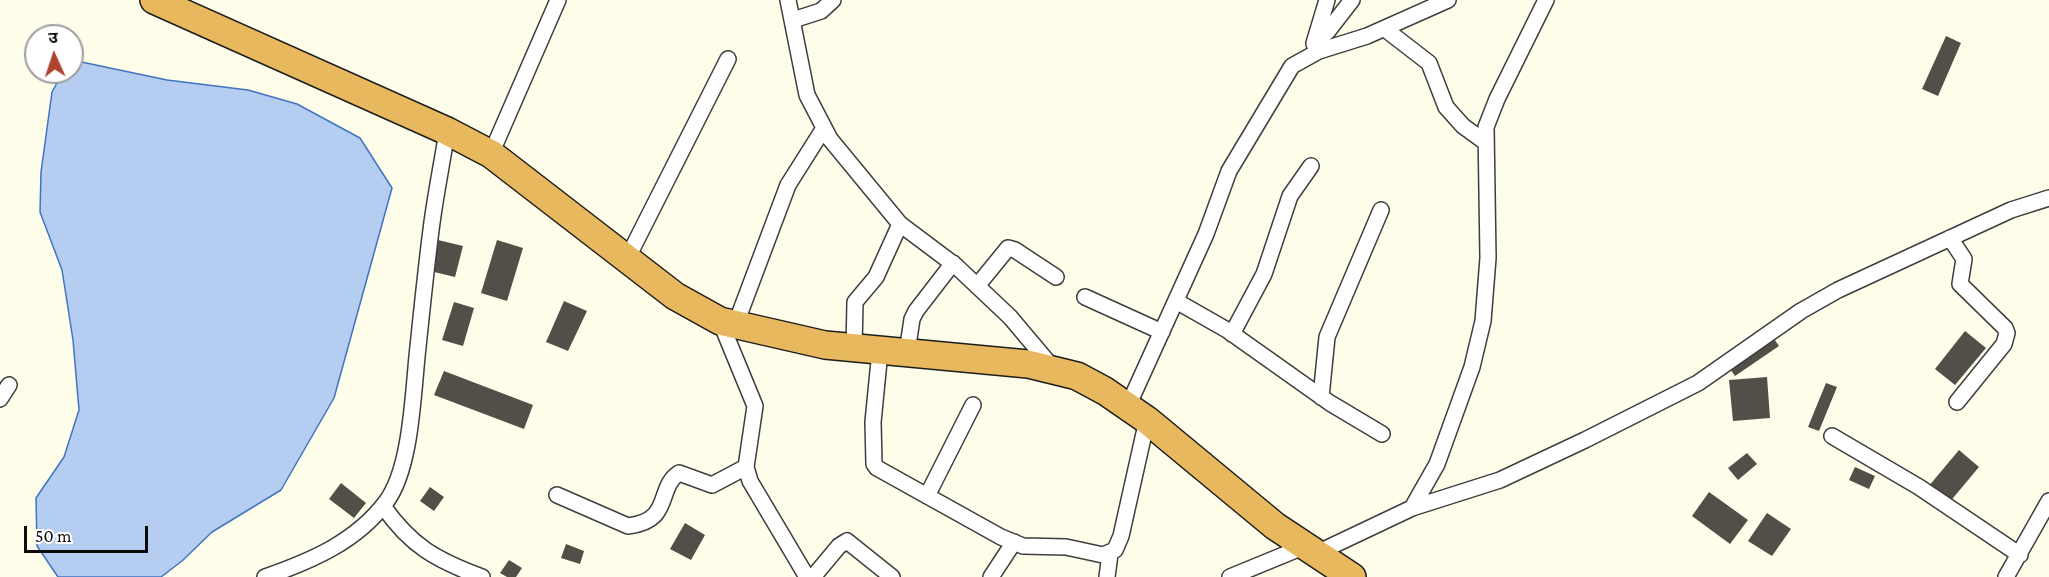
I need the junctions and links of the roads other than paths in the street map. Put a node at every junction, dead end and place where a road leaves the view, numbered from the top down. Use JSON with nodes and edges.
{"nodes":[{"id":1,"x":154,"y":0,"type":"edge"},
{"id":2,"x":558,"y":0,"type":"edge"},
{"id":3,"x":788,"y":0,"type":"edge"},
{"id":4,"x":833,"y":0,"type":"edge"},
{"id":5,"x":1327,"y":0,"type":"edge"},
{"id":6,"x":1352,"y":0,"type":"edge"},
{"id":7,"x":1448,"y":0,"type":"edge"},
{"id":8,"x":1546,"y":0,"type":"edge"},
{"id":9,"x":793,"y":20,"type":"junction"},
{"id":10,"x":1385,"y":29,"type":"junction"},
{"id":11,"x":1312,"y":49,"type":"junction"},
{"id":12,"x":728,"y":58,"type":"dead end"},
{"id":13,"x":824,"y":128,"type":"junction"},
{"id":14,"x":447,"y":131,"type":"junction"},
{"id":15,"x":1485,"y":142,"type":"junction"},
{"id":16,"x":491,"y":154,"type":"junction"},
{"id":17,"x":1311,"y":166,"type":"dead end"},
{"id":18,"x":2049,"y":198,"type":"edge"},
{"id":19,"x":1381,"y":210,"type":"dead end"},
{"id":20,"x":900,"y":224,"type":"junction"},
{"id":21,"x":1950,"y":238,"type":"junction"},
{"id":22,"x":627,"y":259,"type":"junction"},
{"id":23,"x":953,"y":263,"type":"junction"},
{"id":24,"x":1056,"y":277,"type":"dead end"},
{"id":25,"x":977,"y":286,"type":"junction"},
{"id":26,"x":1085,"y":297,"type":"dead end"},
{"id":27,"x":1176,"y":301,"type":"junction"},
{"id":28,"x":728,"y":324,"type":"junction"},
{"id":29,"x":1162,"y":332,"type":"junction"},
{"id":30,"x":1232,"y":334,"type":"junction"},
{"id":31,"x":867,"y":350,"type":"junction"},
{"id":32,"x":907,"y":352,"type":"junction"},
{"id":33,"x":1055,"y":370,"type":"junction"},
{"id":34,"x":9,"y":385,"type":"dead end"},
{"id":35,"x":1321,"y":397,"type":"junction"},
{"id":36,"x":0,"y":399,"type":"edge"},
{"id":37,"x":1957,"y":402,"type":"dead end"},
{"id":38,"x":973,"y":405,"type":"dead end"},
{"id":39,"x":1137,"y":413,"type":"junction"},
{"id":40,"x":1382,"y":434,"type":"dead end"},
{"id":41,"x":1832,"y":436,"type":"dead end"},
{"id":42,"x":746,"y":467,"type":"junction"},
{"id":43,"x":557,"y":495,"type":"dead end"},
{"id":44,"x":927,"y":496,"type":"junction"},
{"id":45,"x":2049,"y":501,"type":"edge"},
{"id":46,"x":383,"y":506,"type":"junction"},
{"id":47,"x":1412,"y":508,"type":"junction"},
{"id":48,"x":1014,"y":542,"type":"junction"},
{"id":49,"x":1309,"y":550,"type":"junction"},
{"id":50,"x":1110,"y":554,"type":"junction"},
{"id":51,"x":2020,"y":555,"type":"junction"},
{"id":52,"x":1268,"y":570,"type":"edge"},
{"id":53,"x":445,"y":571,"type":"edge"},
{"id":54,"x":265,"y":577,"type":"edge"},
{"id":55,"x":482,"y":577,"type":"edge"},
{"id":56,"x":807,"y":577,"type":"edge"},
{"id":57,"x":813,"y":577,"type":"edge"},
{"id":58,"x":892,"y":577,"type":"edge"},
{"id":59,"x":991,"y":577,"type":"edge"},
{"id":60,"x":1107,"y":577,"type":"edge"},
{"id":61,"x":1230,"y":577,"type":"edge"},
{"id":62,"x":1352,"y":577,"type":"edge"},
{"id":63,"x":2006,"y":577,"type":"edge"}],
"edges":[{"from":1,"to":14,"type":"highway"},
{"from":2,"to":16,"type":"street"},
{"from":3,"to":9,"type":"street"},
{"from":4,"to":9,"type":"street"},
{"from":5,"to":11,"type":"street"},
{"from":6,"to":11,"type":"street"},
{"from":7,"to":10,"type":"street"},
{"from":8,"to":15,"type":"street"},
{"from":9,"to":13,"type":"street"},
{"from":10,"to":11,"type":"street"},
{"from":10,"to":15,"type":"street"},
{"from":11,"to":27,"type":"street"},
{"from":12,"to":22,"type":"street"},
{"from":13,"to":20,"type":"street"},
{"from":13,"to":28,"type":"street"},
{"from":14,"to":16,"type":"highway"},
{"from":14,"to":46,"type":"street"},
{"from":15,"to":47,"type":"street"},
{"from":16,"to":22,"type":"highway"},
{"from":17,"to":30,"type":"street"},
{"from":18,"to":21,"type":"street"},
{"from":19,"to":35,"type":"street"},
{"from":20,"to":23,"type":"street"},
{"from":20,"to":31,"type":"street"},
{"from":21,"to":37,"type":"street"},
{"from":21,"to":47,"type":"street"},
{"from":22,"to":28,"type":"highway"},
{"from":23,"to":25,"type":"street"},
{"from":23,"to":32,"type":"street"},
{"from":24,"to":25,"type":"street"},
{"from":25,"to":33,"type":"street"},
{"from":26,"to":29,"type":"street"},
{"from":27,"to":29,"type":"street"},
{"from":27,"to":30,"type":"street"},
{"from":28,"to":31,"type":"highway"},
{"from":28,"to":42,"type":"street"},
{"from":29,"to":39,"type":"street"},
{"from":30,"to":35,"type":"street"},
{"from":31,"to":32,"type":"highway"},
{"from":31,"to":44,"type":"street"},
{"from":32,"to":33,"type":"highway"},
{"from":33,"to":39,"type":"highway"},
{"from":34,"to":36,"type":"street"},
{"from":35,"to":40,"type":"street"},
{"from":38,"to":44,"type":"street"},
{"from":39,"to":49,"type":"highway"},
{"from":39,"to":50,"type":"street"},
{"from":41,"to":51,"type":"street"},
{"from":42,"to":43,"type":"street"},
{"from":42,"to":56,"type":"street"},
{"from":44,"to":48,"type":"street"},
{"from":45,"to":51,"type":"street"},
{"from":46,"to":53,"type":"street"},
{"from":46,"to":54,"type":"street"},
{"from":47,"to":49,"type":"street"},
{"from":48,"to":50,"type":"street"},
{"from":48,"to":59,"type":"street"},
{"from":49,"to":52,"type":"street"},
{"from":49,"to":62,"type":"highway"},
{"from":50,"to":60,"type":"street"},
{"from":51,"to":63,"type":"street"},
{"from":52,"to":61,"type":"street"},
{"from":53,"to":55,"type":"street"},
{"from":57,"to":58,"type":"street"}]}
